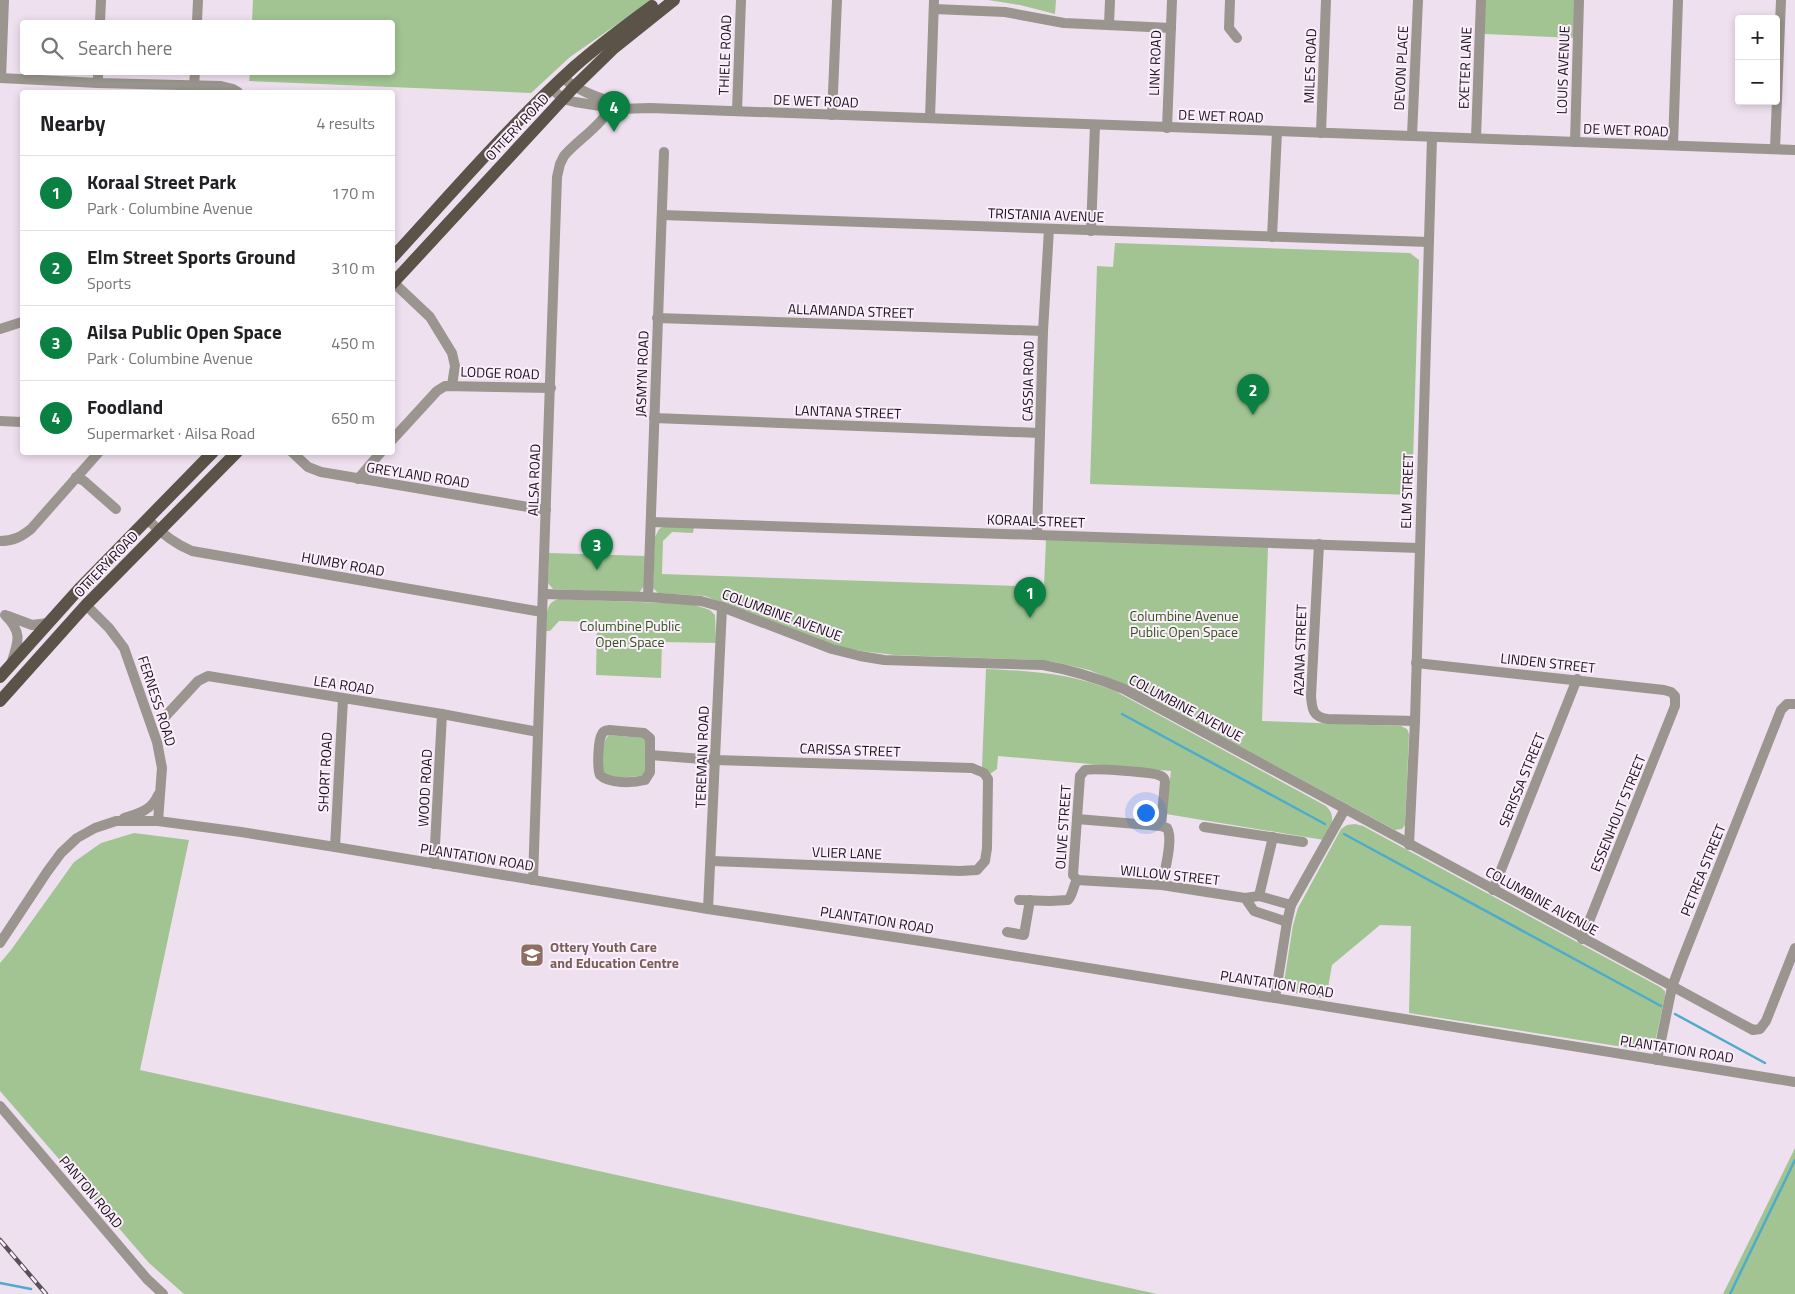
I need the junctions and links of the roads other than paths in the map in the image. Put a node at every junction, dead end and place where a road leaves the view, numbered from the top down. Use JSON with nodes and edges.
{"nodes":[{"id":1,"x":4,"y":0,"type":"edge"},
{"id":2,"x":101,"y":0,"type":"edge"},
{"id":3,"x":198,"y":0,"type":"edge"},
{"id":4,"x":661,"y":0,"type":"edge"},
{"id":5,"x":674,"y":0,"type":"edge"},
{"id":6,"x":741,"y":0,"type":"edge"},
{"id":7,"x":837,"y":0,"type":"edge"},
{"id":8,"x":1110,"y":0,"type":"edge"},
{"id":9,"x":1172,"y":0,"type":"edge"},
{"id":10,"x":1230,"y":0,"type":"edge"},
{"id":11,"x":1326,"y":0,"type":"edge"},
{"id":12,"x":1418,"y":0,"type":"edge"},
{"id":13,"x":1481,"y":0,"type":"edge"},
{"id":14,"x":1580,"y":0,"type":"edge"},
{"id":15,"x":1678,"y":0,"type":"edge"},
{"id":16,"x":1780,"y":0,"type":"edge"},
{"id":17,"x":934,"y":4,"type":"edge"},
{"id":18,"x":100,"y":20,"type":"edge"},
{"id":19,"x":197,"y":20,"type":"edge"},
{"id":20,"x":1109,"y":25,"type":"junction"},
{"id":21,"x":1171,"y":28,"type":"junction"},
{"id":22,"x":1236,"y":38,"type":"dead end"},
{"id":23,"x":98,"y":75,"type":"edge"},
{"id":24,"x":195,"y":75,"type":"edge"},
{"id":25,"x":0,"y":78,"type":"edge"},
{"id":26,"x":563,"y":78,"type":"junction"},
{"id":27,"x":98,"y":84,"type":"junction"},
{"id":28,"x":194,"y":85,"type":"junction"},
{"id":29,"x":574,"y":87,"type":"junction"},
{"id":30,"x":551,"y":88,"type":"junction"},
{"id":31,"x":234,"y":90,"type":"edge"},
{"id":32,"x":563,"y":99,"type":"junction"},
{"id":33,"x":611,"y":105,"type":"junction"},
{"id":34,"x":737,"y":112,"type":"junction"},
{"id":35,"x":832,"y":115,"type":"junction"},
{"id":36,"x":930,"y":118,"type":"junction"},
{"id":37,"x":1095,"y":125,"type":"junction"},
{"id":38,"x":1167,"y":128,"type":"junction"},
{"id":39,"x":1277,"y":132,"type":"junction"},
{"id":40,"x":1321,"y":133,"type":"junction"},
{"id":41,"x":1412,"y":136,"type":"junction"},
{"id":42,"x":1432,"y":137,"type":"junction"},
{"id":43,"x":1476,"y":138,"type":"junction"},
{"id":44,"x":1575,"y":142,"type":"junction"},
{"id":45,"x":1673,"y":146,"type":"junction"},
{"id":46,"x":1775,"y":149,"type":"junction"},
{"id":47,"x":1795,"y":150,"type":"edge"},
{"id":48,"x":664,"y":152,"type":"dead end"},
{"id":49,"x":662,"y":215,"type":"junction"},
{"id":50,"x":1049,"y":229,"type":"junction"},
{"id":51,"x":1091,"y":231,"type":"junction"},
{"id":52,"x":1272,"y":237,"type":"junction"},
{"id":53,"x":1429,"y":242,"type":"junction"},
{"id":54,"x":395,"y":255,"type":"edge"},
{"id":55,"x":395,"y":282,"type":"edge"},
{"id":56,"x":395,"y":286,"type":"edge"},
{"id":57,"x":657,"y":318,"type":"junction"},
{"id":58,"x":20,"y":323,"type":"edge"},
{"id":59,"x":0,"y":329,"type":"edge"},
{"id":60,"x":1043,"y":331,"type":"junction"},
{"id":61,"x":452,"y":385,"type":"junction"},
{"id":62,"x":551,"y":388,"type":"junction"},
{"id":63,"x":654,"y":418,"type":"junction"},
{"id":64,"x":0,"y":421,"type":"edge"},
{"id":65,"x":20,"y":422,"type":"edge"},
{"id":66,"x":1040,"y":433,"type":"junction"},
{"id":67,"x":395,"y":437,"type":"edge"},
{"id":68,"x":96,"y":455,"type":"edge"},
{"id":69,"x":210,"y":455,"type":"edge"},
{"id":70,"x":234,"y":455,"type":"edge"},
{"id":71,"x":240,"y":455,"type":"edge"},
{"id":72,"x":296,"y":455,"type":"edge"},
{"id":73,"x":378,"y":455,"type":"edge"},
{"id":74,"x":224,"y":466,"type":"junction"},
{"id":75,"x":76,"y":477,"type":"junction"},
{"id":76,"x":358,"y":478,"type":"junction"},
{"id":77,"x":116,"y":509,"type":"dead end"},
{"id":78,"x":546,"y":510,"type":"junction"},
{"id":79,"x":148,"y":520,"type":"junction"},
{"id":80,"x":651,"y":522,"type":"junction"},
{"id":81,"x":159,"y":531,"type":"junction"},
{"id":82,"x":1037,"y":534,"type":"junction"},
{"id":83,"x":0,"y":541,"type":"edge"},
{"id":84,"x":1319,"y":544,"type":"junction"},
{"id":85,"x":1419,"y":548,"type":"junction"},
{"id":86,"x":543,"y":594,"type":"junction"},
{"id":87,"x":648,"y":597,"type":"junction"},
{"id":88,"x":86,"y":606,"type":"junction"},
{"id":89,"x":722,"y":607,"type":"junction"},
{"id":90,"x":542,"y":612,"type":"junction"},
{"id":91,"x":3,"y":615,"type":"edge"},
{"id":92,"x":48,"y":623,"type":"junction"},
{"id":93,"x":1416,"y":663,"type":"junction"},
{"id":94,"x":11,"y":664,"type":"junction"},
{"id":95,"x":0,"y":677,"type":"edge"},
{"id":96,"x":1577,"y":679,"type":"junction"},
{"id":97,"x":1675,"y":696,"type":"joint"},
{"id":98,"x":343,"y":699,"type":"junction"},
{"id":99,"x":0,"y":700,"type":"edge"},
{"id":100,"x":1795,"y":704,"type":"edge"},
{"id":101,"x":442,"y":714,"type":"junction"},
{"id":102,"x":162,"y":720,"type":"dead end"},
{"id":103,"x":1415,"y":721,"type":"junction"},
{"id":104,"x":538,"y":732,"type":"junction"},
{"id":105,"x":650,"y":755,"type":"junction"},
{"id":106,"x":715,"y":760,"type":"junction"},
{"id":107,"x":160,"y":790,"type":"junction"},
{"id":108,"x":1345,"y":809,"type":"junction"},
{"id":109,"x":1077,"y":819,"type":"junction"},
{"id":110,"x":116,"y":821,"type":"junction"},
{"id":111,"x":158,"y":821,"type":"junction"},
{"id":112,"x":1161,"y":826,"type":"junction"},
{"id":113,"x":1204,"y":827,"type":"dead end"},
{"id":114,"x":1273,"y":837,"type":"junction"},
{"id":115,"x":1303,"y":842,"type":"dead end"},
{"id":116,"x":1409,"y":845,"type":"junction"},
{"id":117,"x":335,"y":847,"type":"junction"},
{"id":118,"x":712,"y":862,"type":"junction"},
{"id":119,"x":434,"y":864,"type":"junction"},
{"id":120,"x":981,"y":867,"type":"joint"},
{"id":121,"x":533,"y":880,"type":"junction"},
{"id":122,"x":1076,"y":880,"type":"junction"},
{"id":123,"x":1092,"y":881,"type":"joint"},
{"id":124,"x":1162,"y":885,"type":"junction"},
{"id":125,"x":1493,"y":890,"type":"junction"},
{"id":126,"x":1259,"y":896,"type":"junction"},
{"id":127,"x":1245,"y":898,"type":"junction"},
{"id":128,"x":1019,"y":900,"type":"dead end"},
{"id":129,"x":1030,"y":900,"type":"junction"},
{"id":130,"x":1291,"y":905,"type":"junction"},
{"id":131,"x":708,"y":908,"type":"junction"},
{"id":132,"x":1286,"y":922,"type":"junction"},
{"id":133,"x":1007,"y":932,"type":"dead end"},
{"id":134,"x":2,"y":939,"type":"edge"},
{"id":135,"x":1582,"y":939,"type":"junction"},
{"id":136,"x":1795,"y":948,"type":"edge"},
{"id":137,"x":1672,"y":987,"type":"junction"},
{"id":138,"x":1275,"y":998,"type":"junction"},
{"id":139,"x":1656,"y":1060,"type":"junction"},
{"id":140,"x":1795,"y":1082,"type":"edge"},
{"id":141,"x":0,"y":1106,"type":"edge"},
{"id":142,"x":163,"y":1294,"type":"edge"}],
"edges":[{"from":1,"to":25,"type":"street"},
{"from":2,"to":18,"type":"street"},
{"from":3,"to":19,"type":"street"},
{"from":4,"to":26,"type":"main road","name":"OTTERY ROAD"},
{"from":5,"to":29,"type":"main road","name":"OTTERY ROAD"},
{"from":6,"to":34,"type":"street","name":"THIELE ROAD"},
{"from":7,"to":35,"type":"street"},
{"from":8,"to":20,"type":"street"},
{"from":9,"to":21,"type":"street","name":"LINK ROAD"},
{"from":10,"to":22,"type":"street"},
{"from":11,"to":40,"type":"street","name":"MILES ROAD"},
{"from":12,"to":41,"type":"street","name":"DEVON PLACE"},
{"from":13,"to":43,"type":"street","name":"EXETER LANE"},
{"from":14,"to":44,"type":"street","name":"LOUIS AVENUE"},
{"from":15,"to":45,"type":"street"},
{"from":16,"to":46,"type":"street"},
{"from":17,"to":20,"type":"street"},
{"from":17,"to":36,"type":"street"},
{"from":20,"to":21,"type":"street"},
{"from":21,"to":38,"type":"street","name":"LINK ROAD"},
{"from":23,"to":27,"type":"street"},
{"from":24,"to":28,"type":"street"},
{"from":25,"to":27,"type":"street"},
{"from":26,"to":29,"type":"street","name":"DE WET ROAD"},
{"from":26,"to":30,"type":"main road","name":"OTTERY ROAD"},
{"from":27,"to":28,"type":"street"},
{"from":28,"to":31,"type":"street"},
{"from":29,"to":32,"type":"main road","name":"OTTERY ROAD"},
{"from":29,"to":33,"type":"street","name":"DE WET ROAD"},
{"from":30,"to":32,"type":"street"},
{"from":30,"to":54,"type":"main road","name":"OTTERY ROAD"},
{"from":32,"to":33,"type":"street","name":"DE WET ROAD"},
{"from":32,"to":55,"type":"main road","name":"OTTERY ROAD"},
{"from":33,"to":34,"type":"street","name":"DE WET ROAD"},
{"from":33,"to":62,"type":"street","name":"AILSA ROAD"},
{"from":34,"to":35,"type":"street","name":"DE WET ROAD"},
{"from":35,"to":36,"type":"street","name":"DE WET ROAD"},
{"from":36,"to":37,"type":"street","name":"DE WET ROAD"},
{"from":37,"to":38,"type":"street","name":"DE WET ROAD"},
{"from":37,"to":51,"type":"street"},
{"from":38,"to":39,"type":"street","name":"DE WET ROAD"},
{"from":39,"to":40,"type":"street","name":"DE WET ROAD"},
{"from":39,"to":52,"type":"street"},
{"from":40,"to":41,"type":"street","name":"DE WET ROAD"},
{"from":41,"to":42,"type":"street","name":"DE WET ROAD"},
{"from":42,"to":43,"type":"street","name":"DE WET ROAD"},
{"from":42,"to":53,"type":"street","name":"ELM STREET"},
{"from":43,"to":44,"type":"street","name":"DE WET ROAD"},
{"from":44,"to":45,"type":"street","name":"DE WET ROAD"},
{"from":45,"to":46,"type":"street","name":"DE WET ROAD"},
{"from":46,"to":47,"type":"street","name":"DE WET ROAD"},
{"from":48,"to":49,"type":"street","name":"JASMYN ROAD"},
{"from":49,"to":50,"type":"street","name":"TRISTANIA AVENUE"},
{"from":49,"to":57,"type":"street","name":"JASMYN ROAD"},
{"from":50,"to":51,"type":"street","name":"TRISTANIA AVENUE"},
{"from":50,"to":60,"type":"street","name":"CASSIA ROAD"},
{"from":51,"to":52,"type":"street","name":"TRISTANIA AVENUE"},
{"from":52,"to":53,"type":"street","name":"TRISTANIA AVENUE"},
{"from":53,"to":85,"type":"street","name":"ELM STREET"},
{"from":56,"to":61,"type":"street","name":"LODGE ROAD"},
{"from":57,"to":60,"type":"street","name":"ALLAMANDA STREET"},
{"from":57,"to":63,"type":"street","name":"JASMYN ROAD"},
{"from":58,"to":59,"type":"street"},
{"from":60,"to":66,"type":"street","name":"CASSIA ROAD"},
{"from":61,"to":62,"type":"street","name":"LODGE ROAD"},
{"from":61,"to":67,"type":"street"},
{"from":62,"to":78,"type":"street","name":"AILSA ROAD"},
{"from":63,"to":66,"type":"street","name":"LANTANA STREET"},
{"from":63,"to":80,"type":"street","name":"JASMYN ROAD"},
{"from":64,"to":65,"type":"street"},
{"from":66,"to":82,"type":"street","name":"CASSIA ROAD"},
{"from":68,"to":75,"type":"street"},
{"from":69,"to":79,"type":"main road","name":"OTTERY ROAD"},
{"from":70,"to":74,"type":"main road","name":"OTTERY ROAD"},
{"from":71,"to":74,"type":"street"},
{"from":72,"to":76,"type":"street","name":"GREYLAND ROAD"},
{"from":73,"to":76,"type":"street"},
{"from":74,"to":81,"type":"main road","name":"OTTERY ROAD"},
{"from":75,"to":77,"type":"street"},
{"from":75,"to":83,"type":"street"},
{"from":76,"to":78,"type":"street","name":"GREYLAND ROAD"},
{"from":78,"to":86,"type":"street","name":"AILSA ROAD"},
{"from":79,"to":81,"type":"street","name":"HUMBY ROAD"},
{"from":79,"to":92,"type":"main road","name":"OTTERY ROAD"},
{"from":80,"to":82,"type":"street","name":"KORAAL STREET"},
{"from":80,"to":87,"type":"street","name":"JASMYN ROAD"},
{"from":81,"to":88,"type":"main road","name":"OTTERY ROAD"},
{"from":81,"to":90,"type":"street","name":"HUMBY ROAD"},
{"from":82,"to":84,"type":"street","name":"KORAAL STREET"},
{"from":84,"to":85,"type":"street","name":"KORAAL STREET"},
{"from":84,"to":103,"type":"street","name":"AZANA STREET"},
{"from":85,"to":93,"type":"street","name":"ELM STREET"},
{"from":86,"to":87,"type":"street","name":"COLUMBINE AVENUE"},
{"from":86,"to":90,"type":"street","name":"AILSA ROAD"},
{"from":87,"to":89,"type":"street","name":"COLUMBINE AVENUE"},
{"from":88,"to":99,"type":"main road","name":"OTTERY ROAD"},
{"from":88,"to":107,"type":"street","name":"FERNESS ROAD"},
{"from":89,"to":106,"type":"street","name":"TEREMAIN ROAD"},
{"from":89,"to":108,"type":"street","name":"COLUMBINE AVENUE"},
{"from":90,"to":104,"type":"street","name":"AILSA ROAD"},
{"from":91,"to":92,"type":"street"},
{"from":91,"to":94,"type":"street"},
{"from":92,"to":94,"type":"main road","name":"OTTERY ROAD"},
{"from":93,"to":96,"type":"street","name":"LINDEN STREET"},
{"from":93,"to":103,"type":"street","name":"ELM STREET"},
{"from":94,"to":95,"type":"main road","name":"OTTERY ROAD"},
{"from":96,"to":97,"type":"street","name":"LINDEN STREET"},
{"from":96,"to":125,"type":"street","name":"SERISSA STREET"},
{"from":97,"to":135,"type":"street","name":"ESSENHOUT STREET"},
{"from":98,"to":101,"type":"street","name":"LEA ROAD"},
{"from":98,"to":102,"type":"street","name":"LEA ROAD"},
{"from":98,"to":117,"type":"street","name":"SHORT ROAD"},
{"from":100,"to":137,"type":"street","name":"PETREA STREET"},
{"from":101,"to":104,"type":"street","name":"LEA ROAD"},
{"from":101,"to":119,"type":"street","name":"WOOD ROAD"},
{"from":103,"to":116,"type":"street","name":"ELM STREET"},
{"from":104,"to":121,"type":"street","name":"AILSA ROAD"},
{"from":105,"to":105,"type":"street"},
{"from":105,"to":106,"type":"street","name":"CARISSA STREET"},
{"from":106,"to":118,"type":"street","name":"TEREMAIN ROAD"},
{"from":106,"to":120,"type":"street","name":"CARISSA STREET"},
{"from":107,"to":110,"type":"street"},
{"from":107,"to":111,"type":"street","name":"FERNESS ROAD"},
{"from":108,"to":116,"type":"street","name":"COLUMBINE AVENUE"},
{"from":108,"to":130,"type":"street"},
{"from":109,"to":112,"type":"street"},
{"from":109,"to":112,"type":"street","name":"OLIVE STREET"},
{"from":109,"to":122,"type":"street","name":"OLIVE STREET"},
{"from":110,"to":111,"type":"street","name":"PLANTATION ROAD"},
{"from":110,"to":134,"type":"street","name":"PLANTATION ROAD"},
{"from":111,"to":117,"type":"street","name":"PLANTATION ROAD"},
{"from":112,"to":124,"type":"street"},
{"from":113,"to":114,"type":"street"},
{"from":114,"to":115,"type":"street"},
{"from":114,"to":126,"type":"street"},
{"from":116,"to":125,"type":"street","name":"COLUMBINE AVENUE"},
{"from":117,"to":119,"type":"street","name":"PLANTATION ROAD"},
{"from":118,"to":120,"type":"street","name":"VLIER LANE"},
{"from":118,"to":131,"type":"street","name":"TEREMAIN ROAD"},
{"from":119,"to":121,"type":"street","name":"PLANTATION ROAD"},
{"from":121,"to":131,"type":"street","name":"PLANTATION ROAD"},
{"from":122,"to":123,"type":"street","name":"OLIVE STREET"},
{"from":122,"to":129,"type":"street"},
{"from":123,"to":124,"type":"street","name":"WILLOW STREET"},
{"from":124,"to":127,"type":"street","name":"WILLOW STREET"},
{"from":125,"to":135,"type":"street","name":"COLUMBINE AVENUE"},
{"from":126,"to":127,"type":"street","name":"WILLOW STREET"},
{"from":126,"to":130,"type":"street","name":"WILLOW STREET"},
{"from":127,"to":132,"type":"street"},
{"from":128,"to":129,"type":"street"},
{"from":129,"to":133,"type":"street"},
{"from":130,"to":132,"type":"street"},
{"from":131,"to":138,"type":"street","name":"PLANTATION ROAD"},
{"from":132,"to":138,"type":"street"},
{"from":135,"to":137,"type":"street","name":"COLUMBINE AVENUE"},
{"from":136,"to":137,"type":"street","name":"COLUMBINE AVENUE"},
{"from":137,"to":139,"type":"street","name":"PETREA STREET"},
{"from":138,"to":139,"type":"street","name":"PLANTATION ROAD"},
{"from":139,"to":140,"type":"street","name":"PLANTATION ROAD"},
{"from":141,"to":142,"type":"street","name":"PANTON ROAD"}]}
